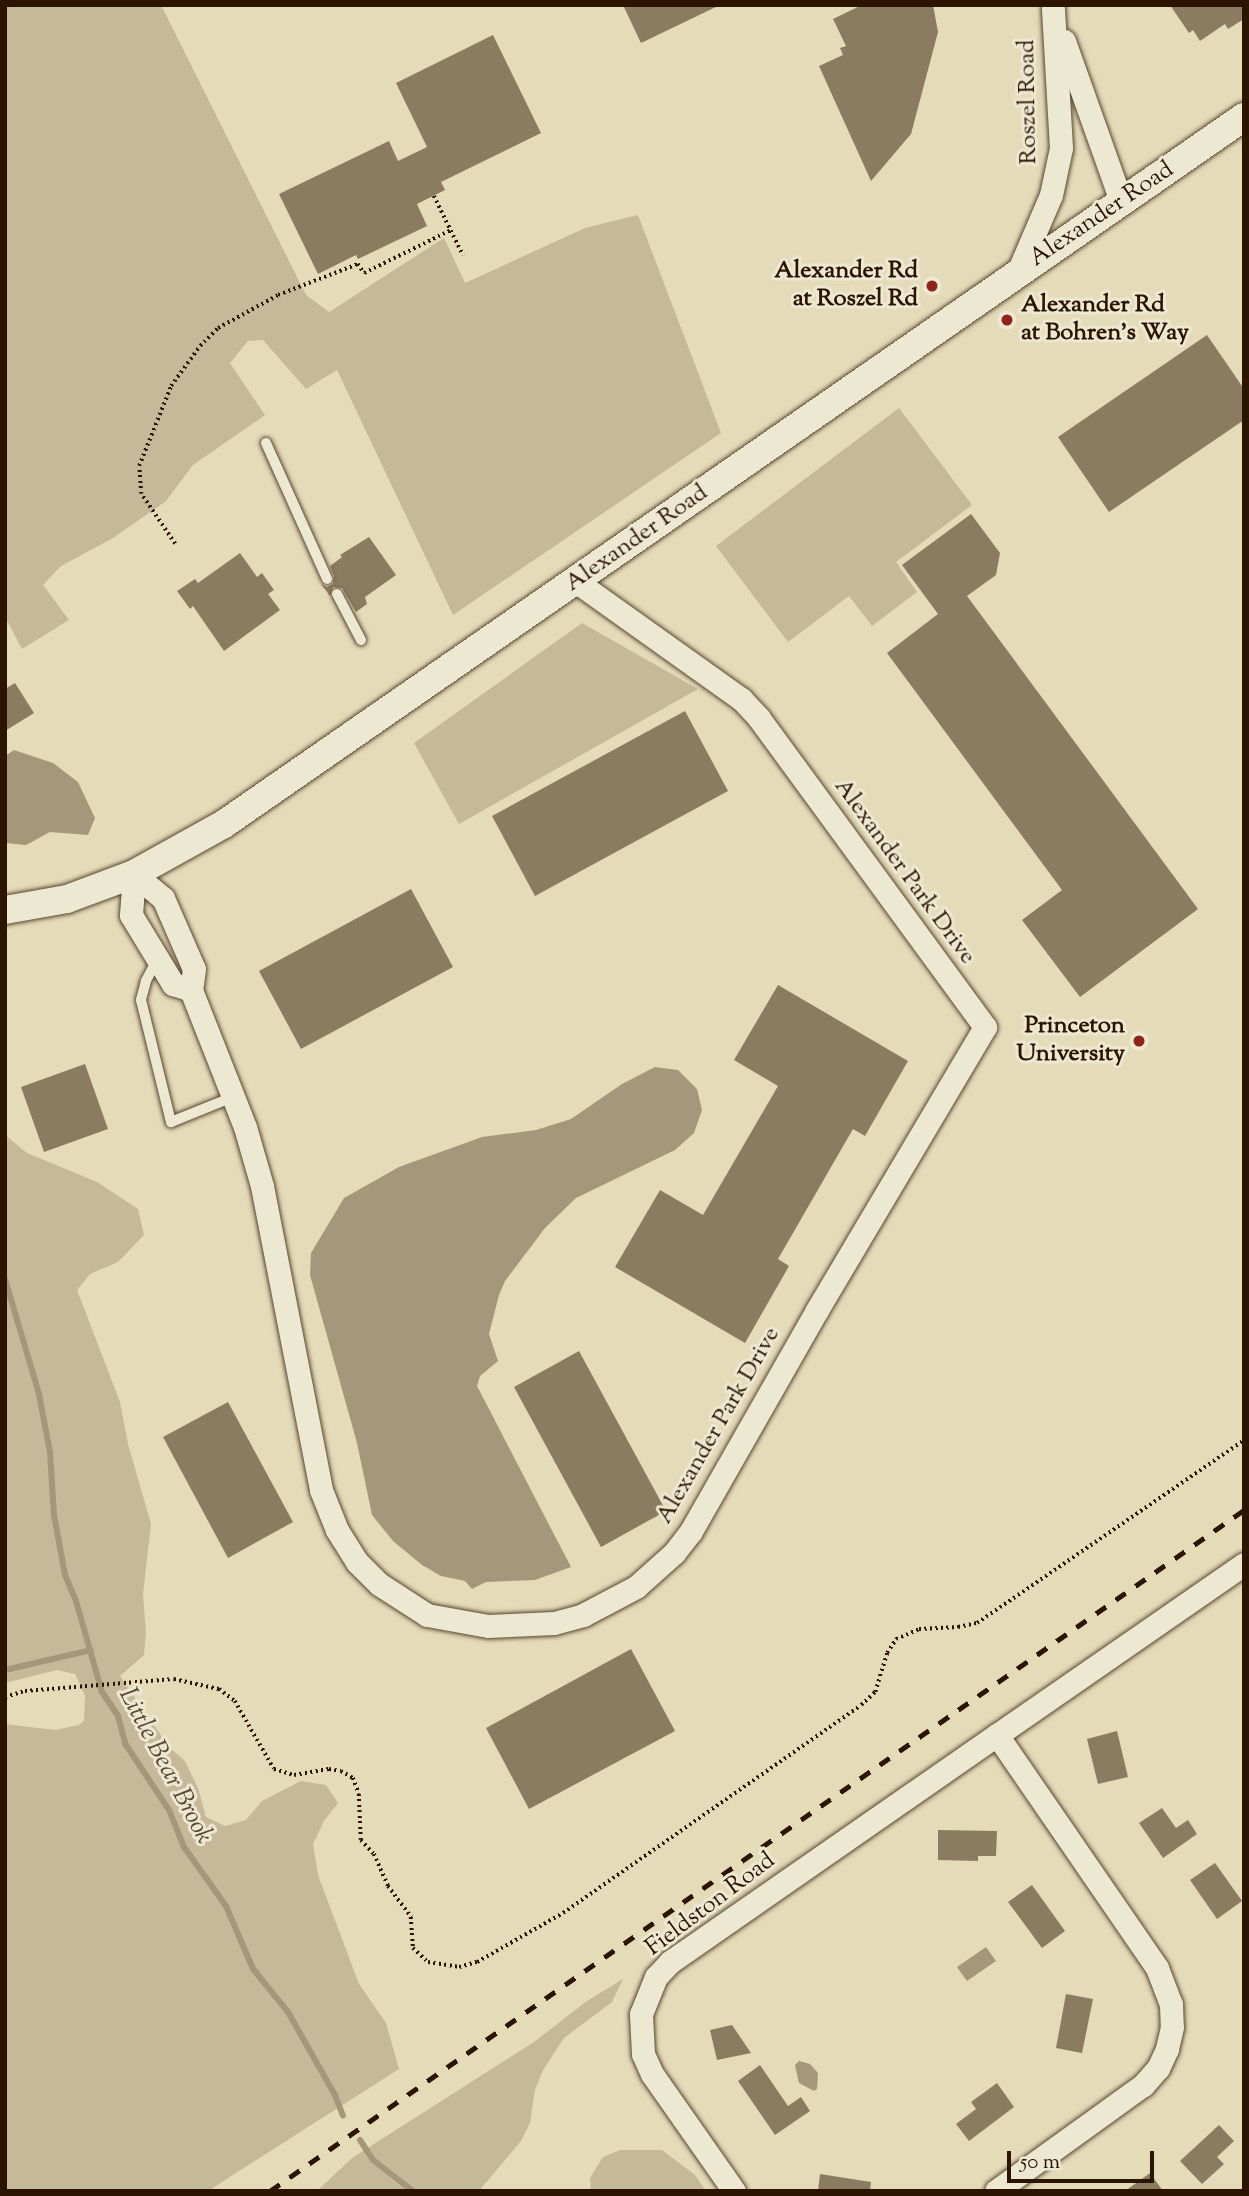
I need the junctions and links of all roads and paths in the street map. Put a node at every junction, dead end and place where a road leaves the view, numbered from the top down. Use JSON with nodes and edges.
{"nodes":[{"id":1,"x":1052,"y":7,"type":"edge"},
{"id":2,"x":1244,"y":117,"type":"edge"},
{"id":3,"x":434,"y":196,"type":"dead end"},
{"id":4,"x":1121,"y":201,"type":"junction"},
{"id":5,"x":451,"y":230,"type":"junction"},
{"id":6,"x":463,"y":255,"type":"dead end"},
{"id":7,"x":1018,"y":272,"type":"junction"},
{"id":8,"x":267,"y":443,"type":"dead end"},
{"id":9,"x":175,"y":544,"type":"dead end"},
{"id":10,"x":327,"y":579,"type":"dead end"},
{"id":11,"x":576,"y":582,"type":"junction"},
{"id":12,"x":337,"y":594,"type":"dead end"},
{"id":13,"x":361,"y":640,"type":"dead end"},
{"id":14,"x":134,"y":874,"type":"junction"},
{"id":15,"x":5,"y":910,"type":"edge"},
{"id":16,"x":157,"y":960,"type":"junction"},
{"id":17,"x":191,"y":990,"type":"junction"},
{"id":18,"x":233,"y":1097,"type":"junction"},
{"id":19,"x":1244,"y":1440,"type":"edge"},
{"id":20,"x":1244,"y":1564,"type":"edge"},
{"id":21,"x":5,"y":1697,"type":"edge"},
{"id":22,"x":997,"y":1735,"type":"junction"},
{"id":23,"x":734,"y":2191,"type":"edge"},
{"id":24,"x":996,"y":2191,"type":"edge"}],
"edges":[{"from":1,"to":4,"type":"street","name":"Roszel Road"},
{"from":1,"to":7,"type":"street","name":"Roszel Road"},
{"from":2,"to":4,"type":"street","name":"Alexander Road"},
{"from":3,"to":5,"type":"path"},
{"from":4,"to":7,"type":"street","name":"Alexander Road"},
{"from":5,"to":6,"type":"path"},
{"from":5,"to":9,"type":"path"},
{"from":7,"to":11,"type":"street","name":"Alexander Road"},
{"from":8,"to":10,"type":"lane"},
{"from":11,"to":14,"type":"street","name":"Alexander Road"},
{"from":11,"to":18,"type":"street","name":"Alexander Park Drive"},
{"from":12,"to":13,"type":"lane"},
{"from":14,"to":15,"type":"street","name":"Alexander Road"},
{"from":14,"to":16,"type":"street"},
{"from":14,"to":17,"type":"street","name":"Alexander Park Drive"},
{"from":16,"to":17,"type":"street"},
{"from":16,"to":18,"type":"lane"},
{"from":17,"to":18,"type":"street","name":"Alexander Park Drive"},
{"from":19,"to":21,"type":"path"},
{"from":20,"to":22,"type":"street","name":"Fieldston Road"},
{"from":22,"to":23,"type":"street","name":"Fieldston Road"},
{"from":22,"to":24,"type":"street"}]}
